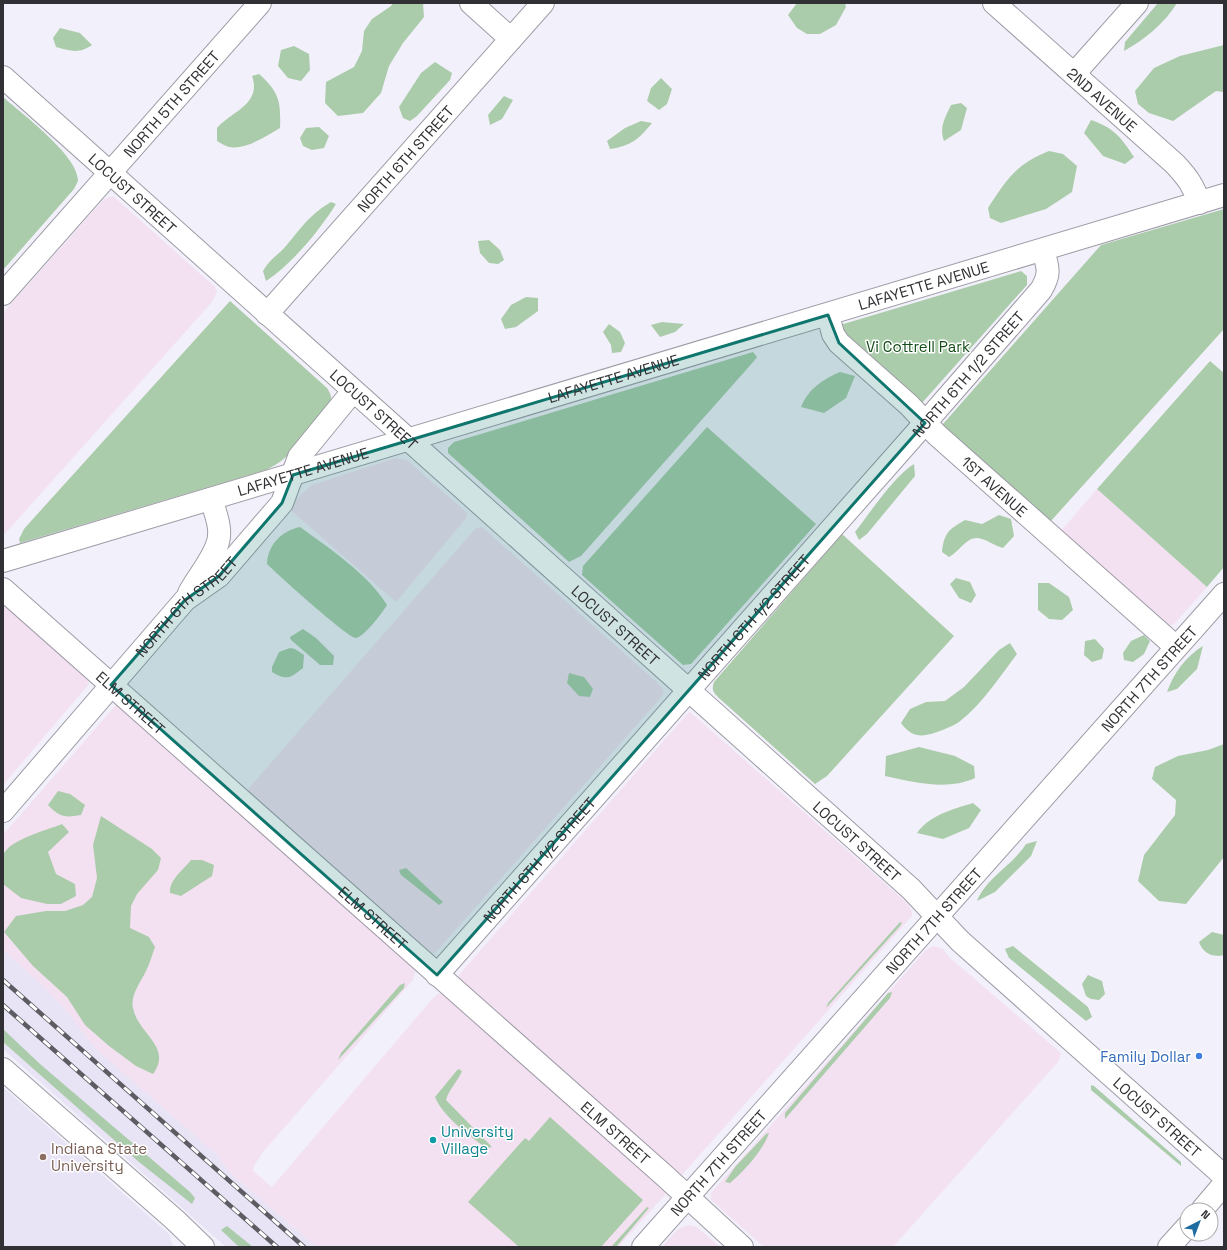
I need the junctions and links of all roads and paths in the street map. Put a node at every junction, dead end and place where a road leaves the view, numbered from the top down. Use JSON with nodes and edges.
{"nodes":[{"id":1,"x":260,"y":3,"type":"edge"},
{"id":2,"x":471,"y":3,"type":"edge"},
{"id":3,"x":543,"y":3,"type":"edge"},
{"id":4,"x":994,"y":3,"type":"edge"},
{"id":5,"x":1137,"y":3,"type":"edge"},
{"id":6,"x":511,"y":39,"type":"junction"},
{"id":7,"x":1074,"y":74,"type":"junction"},
{"id":8,"x":3,"y":77,"type":"edge"},
{"id":9,"x":110,"y":173,"type":"junction"},
{"id":10,"x":1224,"y":196,"type":"edge"},
{"id":11,"x":1198,"y":203,"type":"junction"},
{"id":12,"x":1043,"y":250,"type":"junction"},
{"id":13,"x":3,"y":294,"type":"edge"},
{"id":14,"x":267,"y":314,"type":"junction"},
{"id":15,"x":828,"y":315,"type":"junction"},
{"id":16,"x":353,"y":391,"type":"junction"},
{"id":17,"x":926,"y":423,"type":"junction"},
{"id":18,"x":410,"y":441,"type":"junction"},
{"id":19,"x":293,"y":475,"type":"junction"},
{"id":20,"x":212,"y":499,"type":"junction"},
{"id":21,"x":3,"y":561,"type":"edge"},
{"id":22,"x":3,"y":589,"type":"edge"},
{"id":23,"x":1224,"y":594,"type":"edge"},
{"id":24,"x":185,"y":600,"type":"junction"},
{"id":25,"x":1176,"y":647,"type":"junction"},
{"id":26,"x":111,"y":685,"type":"junction"},
{"id":27,"x":689,"y":690,"type":"junction"},
{"id":28,"x":3,"y":811,"type":"edge"},
{"id":29,"x":937,"y":917,"type":"junction"},
{"id":30,"x":437,"y":975,"type":"junction"},
{"id":31,"x":3,"y":1069,"type":"edge"},
{"id":32,"x":1224,"y":1176,"type":"edge"},
{"id":33,"x":1224,"y":1184,"type":"edge"},
{"id":34,"x":687,"y":1198,"type":"junction"},
{"id":35,"x":1209,"y":1202,"type":"edge"},
{"id":36,"x":1179,"y":1236,"type":"edge"},
{"id":37,"x":203,"y":1247,"type":"edge"},
{"id":38,"x":643,"y":1247,"type":"edge"},
{"id":39,"x":742,"y":1247,"type":"edge"},
{"id":40,"x":1169,"y":1247,"type":"edge"}],
"edges":[{"from":1,"to":9,"type":"street","name":"NORTH 5TH STREET"},
{"from":2,"to":6,"type":"street"},
{"from":3,"to":6,"type":"street","name":"NORTH 6TH STREET"},
{"from":4,"to":7,"type":"street","name":"2ND AVENUE"},
{"from":5,"to":7,"type":"street"},
{"from":6,"to":14,"type":"street","name":"NORTH 6TH STREET"},
{"from":7,"to":11,"type":"street","name":"2ND AVENUE"},
{"from":8,"to":9,"type":"street","name":"LOCUST STREET"},
{"from":9,"to":13,"type":"street","name":"NORTH 5TH STREET"},
{"from":9,"to":14,"type":"street","name":"LOCUST STREET"},
{"from":10,"to":11,"type":"street","name":"LAFAYETTE AVENUE"},
{"from":11,"to":12,"type":"street","name":"LAFAYETTE AVENUE"},
{"from":12,"to":15,"type":"street","name":"LAFAYETTE AVENUE"},
{"from":12,"to":17,"type":"street","name":"NORTH 6TH 1/2 STREET"},
{"from":14,"to":16,"type":"street","name":"LOCUST STREET"},
{"from":15,"to":17,"type":"street","name":"1ST AVENUE"},
{"from":15,"to":18,"type":"street","name":"LAFAYETTE AVENUE"},
{"from":16,"to":18,"type":"street","name":"LOCUST STREET"},
{"from":16,"to":19,"type":"street","name":"NORTH 6TH STREET"},
{"from":17,"to":25,"type":"street","name":"1ST AVENUE"},
{"from":17,"to":27,"type":"street","name":"NORTH 6TH 1/2 STREET"},
{"from":18,"to":19,"type":"street","name":"LAFAYETTE AVENUE"},
{"from":18,"to":27,"type":"street","name":"LOCUST STREET"},
{"from":19,"to":20,"type":"street","name":"LAFAYETTE AVENUE"},
{"from":19,"to":24,"type":"street","name":"NORTH 6TH STREET"},
{"from":20,"to":21,"type":"street","name":"LAFAYETTE AVENUE"},
{"from":20,"to":24,"type":"street"},
{"from":22,"to":26,"type":"street","name":"ELM STREET"},
{"from":23,"to":25,"type":"street","name":"NORTH 7TH STREET"},
{"from":24,"to":26,"type":"street","name":"NORTH 6TH STREET"},
{"from":25,"to":29,"type":"street","name":"NORTH 7TH STREET"},
{"from":26,"to":28,"type":"street","name":"NORTH 6TH STREET"},
{"from":26,"to":30,"type":"street","name":"ELM STREET"},
{"from":27,"to":29,"type":"street","name":"LOCUST STREET"},
{"from":27,"to":30,"type":"street","name":"NORTH 6TH 1/2 STREET"},
{"from":29,"to":32,"type":"street","name":"LOCUST STREET"},
{"from":29,"to":34,"type":"street","name":"NORTH 7TH STREET"},
{"from":30,"to":34,"type":"street","name":"ELM STREET"},
{"from":31,"to":37,"type":"street"},
{"from":33,"to":35,"type":"street"},
{"from":34,"to":38,"type":"street","name":"NORTH 7TH STREET"},
{"from":34,"to":39,"type":"street","name":"ELM STREET"},
{"from":36,"to":40,"type":"street"}]}
